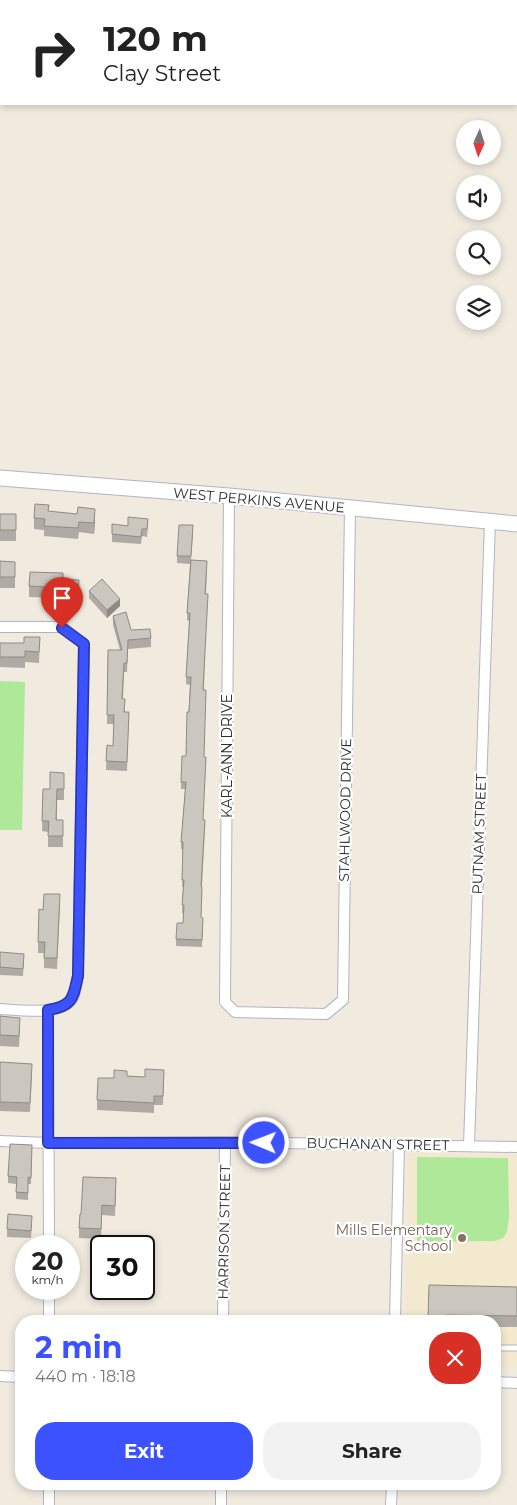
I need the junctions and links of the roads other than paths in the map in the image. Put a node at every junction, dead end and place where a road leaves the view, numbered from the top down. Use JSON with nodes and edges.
{"nodes":[{"id":1,"x":0,"y":478,"type":"edge"},
{"id":2,"x":229,"y":496,"type":"junction"},
{"id":3,"x":350,"y":508,"type":"junction"},
{"id":4,"x":490,"y":522,"type":"junction"},
{"id":5,"x":517,"y":524,"type":"edge"},
{"id":6,"x":0,"y":627,"type":"edge"},
{"id":7,"x":0,"y":1009,"type":"edge"},
{"id":8,"x":48,"y":1010,"type":"junction"},
{"id":9,"x":235,"y":1012,"type":"joint"},
{"id":10,"x":0,"y":1141,"type":"edge"},
{"id":11,"x":225,"y":1142,"type":"junction"},
{"id":12,"x":48,"y":1143,"type":"junction"},
{"id":13,"x":399,"y":1145,"type":"junction"},
{"id":14,"x":469,"y":1146,"type":"junction"},
{"id":15,"x":517,"y":1147,"type":"edge"},
{"id":16,"x":48,"y":1235,"type":"edge"},
{"id":17,"x":48,"y":1300,"type":"edge"},
{"id":18,"x":49,"y":1315,"type":"edge"},
{"id":19,"x":223,"y":1315,"type":"edge"},
{"id":20,"x":395,"y":1315,"type":"edge"},
{"id":21,"x":501,"y":1348,"type":"edge"},
{"id":22,"x":517,"y":1348,"type":"edge"},
{"id":23,"x":0,"y":1376,"type":"edge"},
{"id":24,"x":15,"y":1377,"type":"edge"},
{"id":25,"x":501,"y":1382,"type":"edge"},
{"id":26,"x":517,"y":1383,"type":"edge"},
{"id":27,"x":49,"y":1490,"type":"edge"},
{"id":28,"x":221,"y":1490,"type":"edge"},
{"id":29,"x":392,"y":1490,"type":"edge"},
{"id":30,"x":49,"y":1505,"type":"edge"},
{"id":31,"x":221,"y":1505,"type":"edge"},
{"id":32,"x":391,"y":1505,"type":"edge"}],
"edges":[{"from":1,"to":2,"type":"main road","name":"WEST PERKINS AVENUE"},
{"from":2,"to":3,"type":"main road","name":"WEST PERKINS AVENUE"},
{"from":2,"to":9,"type":"street","name":"KARL-ANN DRIVE"},
{"from":3,"to":4,"type":"main road","name":"WEST PERKINS AVENUE"},
{"from":3,"to":9,"type":"street","name":"STAHLWOOD DRIVE"},
{"from":4,"to":5,"type":"main road","name":"WEST PERKINS AVENUE"},
{"from":4,"to":14,"type":"street","name":"PUTNAM STREET"},
{"from":6,"to":8,"type":"street"},
{"from":7,"to":8,"type":"street"},
{"from":8,"to":12,"type":"street"},
{"from":10,"to":12,"type":"street","name":"BUCHANAN STREET"},
{"from":11,"to":12,"type":"street","name":"BUCHANAN STREET"},
{"from":11,"to":13,"type":"street","name":"BUCHANAN STREET"},
{"from":11,"to":19,"type":"street","name":"HARRISON STREET"},
{"from":12,"to":16,"type":"street"},
{"from":13,"to":14,"type":"street","name":"BUCHANAN STREET"},
{"from":13,"to":20,"type":"street"},
{"from":14,"to":15,"type":"street","name":"BUCHANAN STREET"},
{"from":17,"to":18,"type":"street"},
{"from":21,"to":22,"type":"lane"},
{"from":23,"to":24,"type":"street"},
{"from":25,"to":26,"type":"street"},
{"from":27,"to":30,"type":"street"},
{"from":28,"to":31,"type":"street"},
{"from":29,"to":32,"type":"street"}]}
